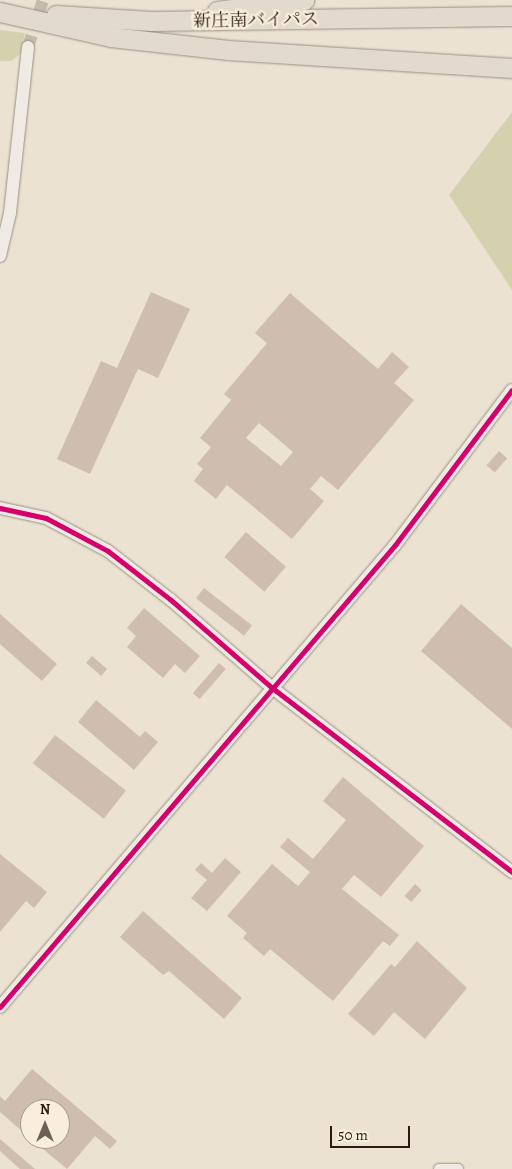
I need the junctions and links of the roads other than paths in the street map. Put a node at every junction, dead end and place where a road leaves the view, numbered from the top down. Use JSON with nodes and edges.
{"nodes":[{"id":1,"x":304,"y":0,"type":"edge"},
{"id":2,"x":0,"y":12,"type":"edge"},
{"id":3,"x":512,"y":16,"type":"edge"},
{"id":4,"x":151,"y":21,"type":"junction"},
{"id":5,"x":28,"y":47,"type":"tunnel mouth"},
{"id":6,"x":512,"y":68,"type":"edge"},
{"id":7,"x":0,"y":256,"type":"edge"},
{"id":8,"x":512,"y":390,"type":"edge"},
{"id":9,"x":0,"y":508,"type":"edge"},
{"id":10,"x":271,"y":688,"type":"junction"},
{"id":11,"x":512,"y":872,"type":"edge"},
{"id":12,"x":0,"y":1007,"type":"edge"},
{"id":13,"x":439,"y":1169,"type":"edge"},
{"id":14,"x":458,"y":1169,"type":"edge"}],
"edges":[{"from":1,"to":4,"type":"highway"},
{"from":2,"to":4,"type":"highway","name":"新庄南バイパス"},
{"from":2,"to":6,"type":"highway"},
{"from":3,"to":4,"type":"highway","name":"新庄南バイパス"},
{"from":5,"to":7,"type":"street"},
{"from":8,"to":10,"type":"street"},
{"from":9,"to":10,"type":"street"},
{"from":10,"to":11,"type":"street"},
{"from":10,"to":12,"type":"street"},
{"from":13,"to":14,"type":"street"}]}
